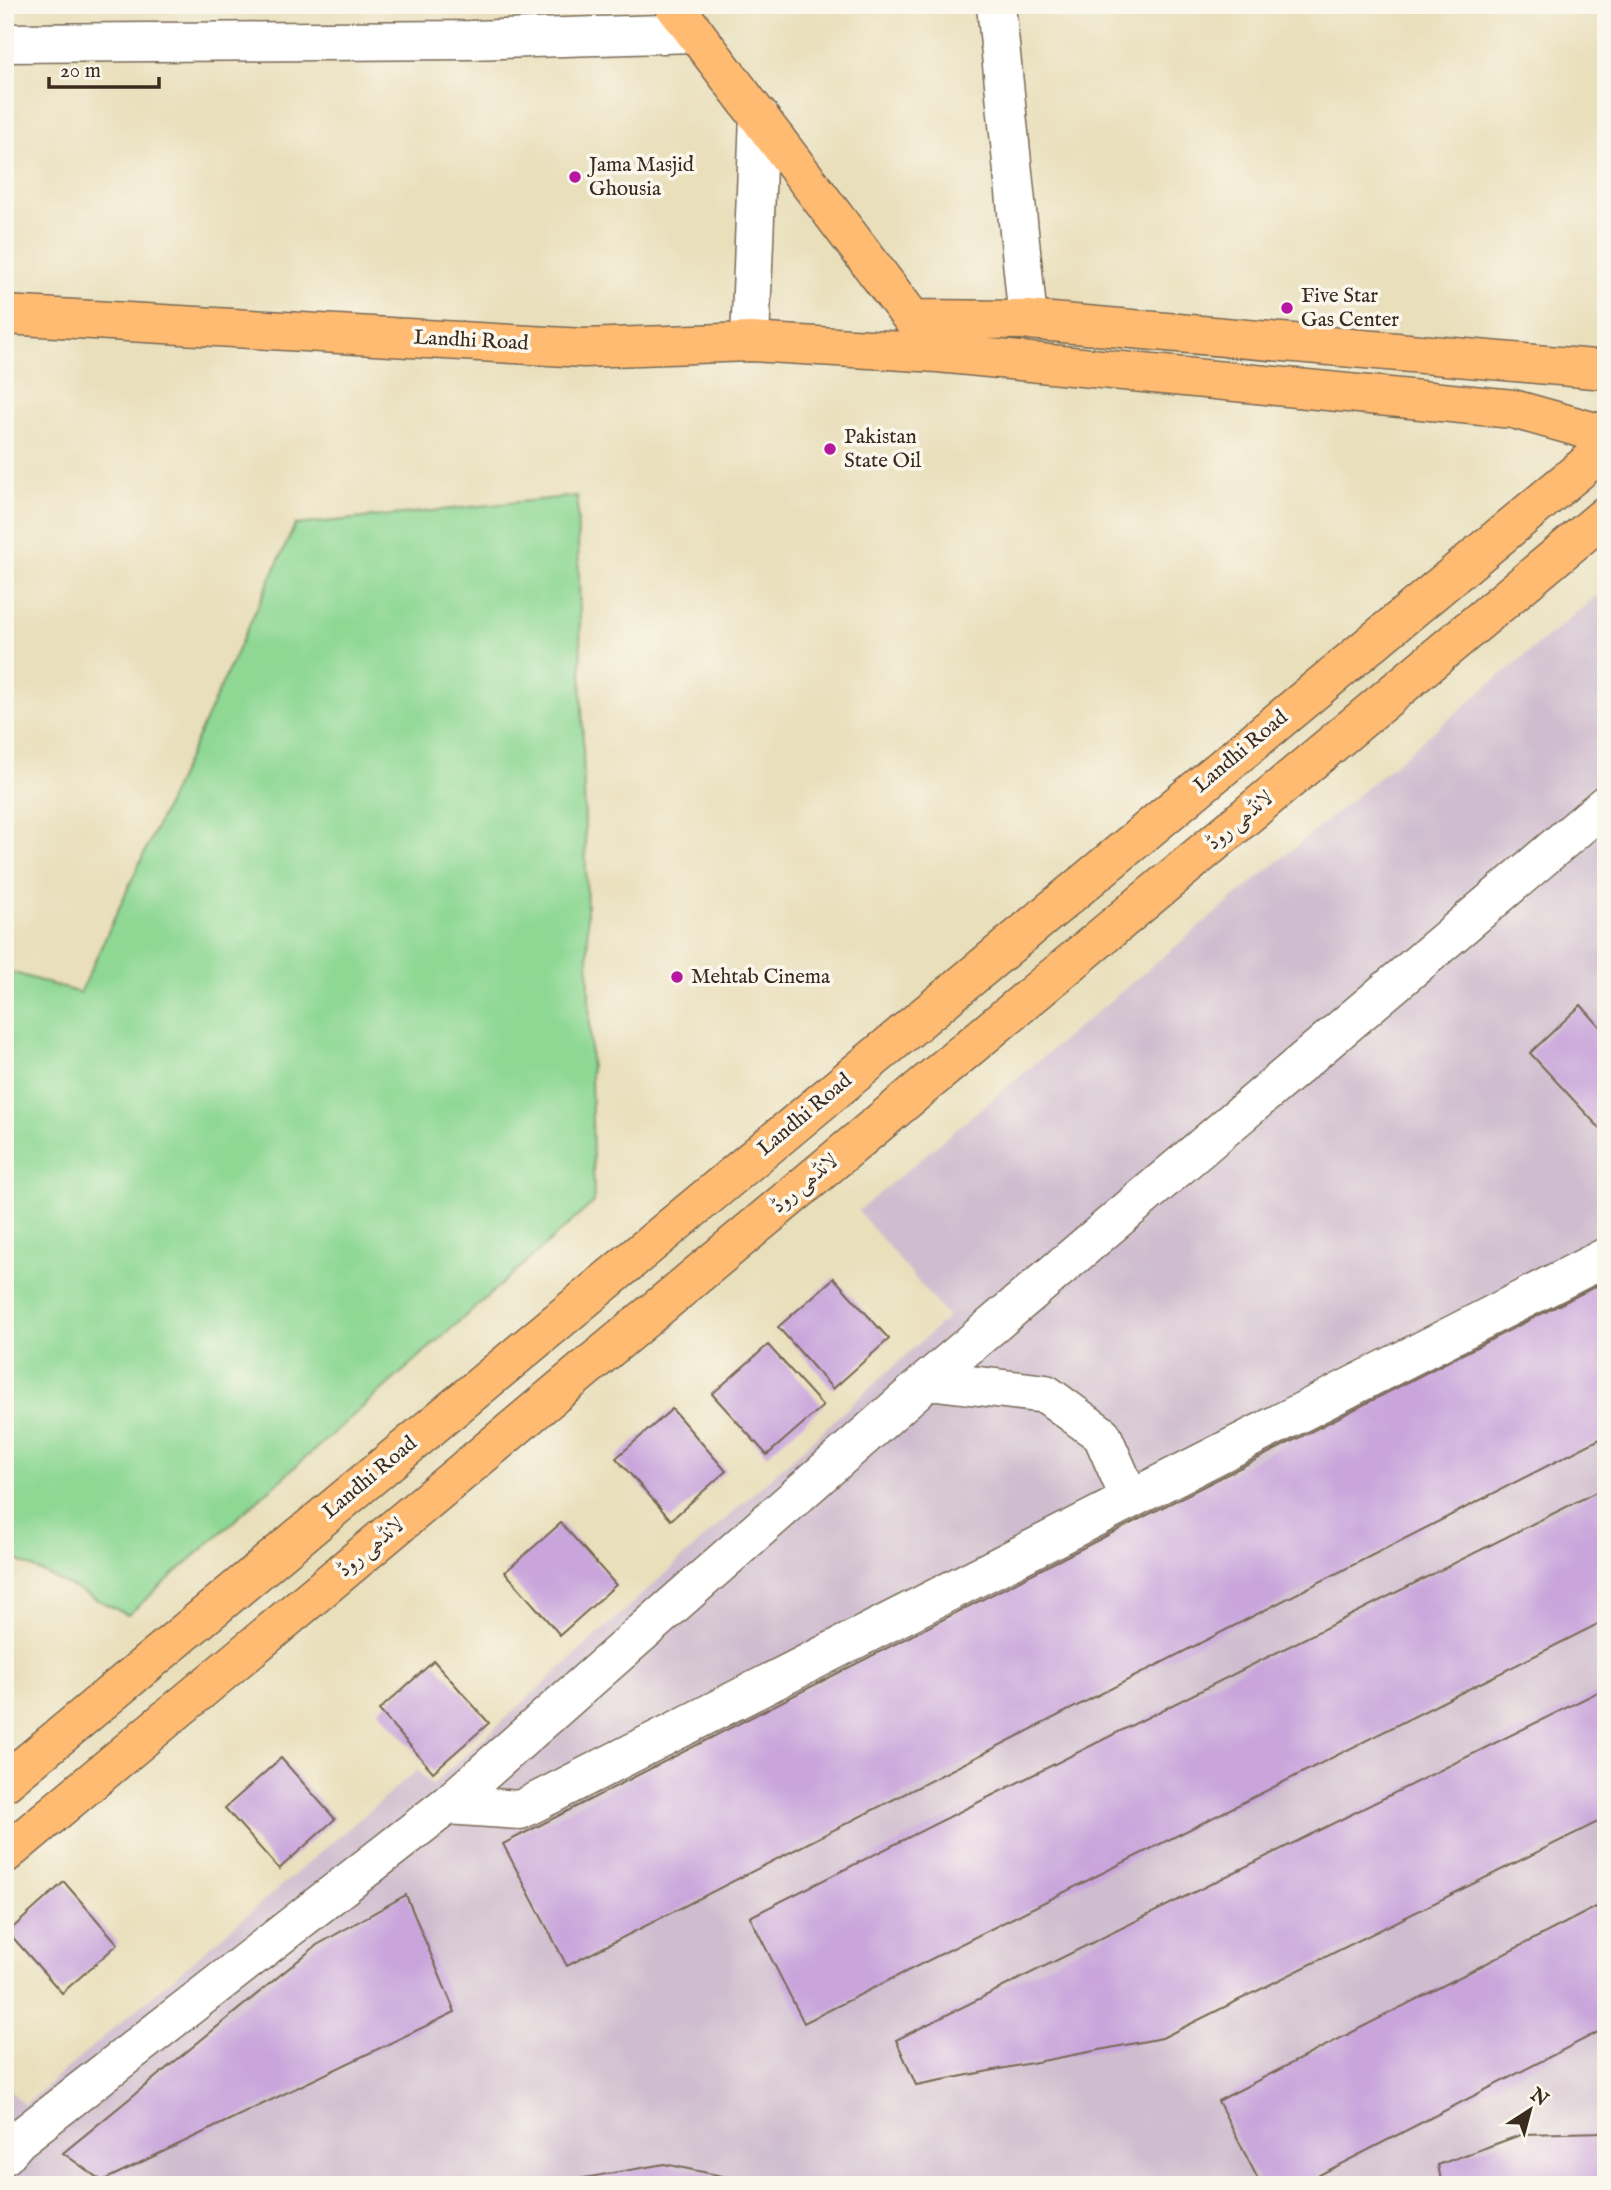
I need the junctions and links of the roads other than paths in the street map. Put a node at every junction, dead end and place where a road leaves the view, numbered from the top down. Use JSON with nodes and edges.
{"nodes":[{"id":1,"x":996,"y":5,"type":"edge"},
{"id":2,"x":685,"y":19,"type":"edge"},
{"id":3,"x":5,"y":43,"type":"edge"},
{"id":4,"x":759,"y":116,"type":"junction"},
{"id":5,"x":5,"y":315,"type":"edge"},
{"id":6,"x":914,"y":319,"type":"junction"},
{"id":7,"x":1028,"y":320,"type":"junction"},
{"id":8,"x":750,"y":342,"type":"junction"},
{"id":9,"x":938,"y":353,"type":"junction"},
{"id":10,"x":1606,"y":370,"type":"edge"},
{"id":11,"x":1602,"y":451,"type":"edge"},
{"id":12,"x":1606,"y":515,"type":"edge"},
{"id":13,"x":1606,"y":804,"type":"edge"},
{"id":14,"x":693,"y":1208,"type":"junction"},
{"id":15,"x":730,"y":1247,"type":"junction"},
{"id":16,"x":635,"y":1256,"type":"junction"},
{"id":17,"x":1606,"y":1257,"type":"edge"},
{"id":18,"x":669,"y":1299,"type":"junction"},
{"id":19,"x":928,"y":1380,"type":"junction"},
{"id":20,"x":1130,"y":1499,"type":"junction"},
{"id":21,"x":5,"y":1782,"type":"edge"},
{"id":22,"x":447,"y":1805,"type":"junction"},
{"id":23,"x":5,"y":1854,"type":"edge"},
{"id":24,"x":10,"y":2140,"type":"edge"}],
"edges":[{"from":1,"to":7,"type":"street"},
{"from":2,"to":3,"type":"street"},
{"from":2,"to":4,"type":"main road"},
{"from":4,"to":6,"type":"main road"},
{"from":4,"to":8,"type":"street"},
{"from":5,"to":8,"type":"main road","name":"Landhi Road"},
{"from":6,"to":7,"type":"main road"},
{"from":6,"to":9,"type":"main road"},
{"from":7,"to":10,"type":"main road"},
{"from":8,"to":9,"type":"main road","name":"Landhi Road"},
{"from":9,"to":11,"type":"main road","name":"Landhi Road"},
{"from":11,"to":14,"type":"main road","name":"Landhi Road"},
{"from":12,"to":15,"type":"main road","name":"لانڈھی روڈ"},
{"from":13,"to":19,"type":"street"},
{"from":14,"to":15,"type":"main road"},
{"from":14,"to":16,"type":"main road","name":"Landhi Road"},
{"from":15,"to":18,"type":"main road","name":"لانڈھی روڈ"},
{"from":16,"to":18,"type":"main road"},
{"from":16,"to":21,"type":"main road","name":"Landhi Road"},
{"from":17,"to":20,"type":"street"},
{"from":18,"to":23,"type":"main road","name":"لانڈھی روڈ"},
{"from":19,"to":20,"type":"street"},
{"from":19,"to":22,"type":"street"},
{"from":20,"to":22,"type":"street"},
{"from":22,"to":24,"type":"street"}]}
